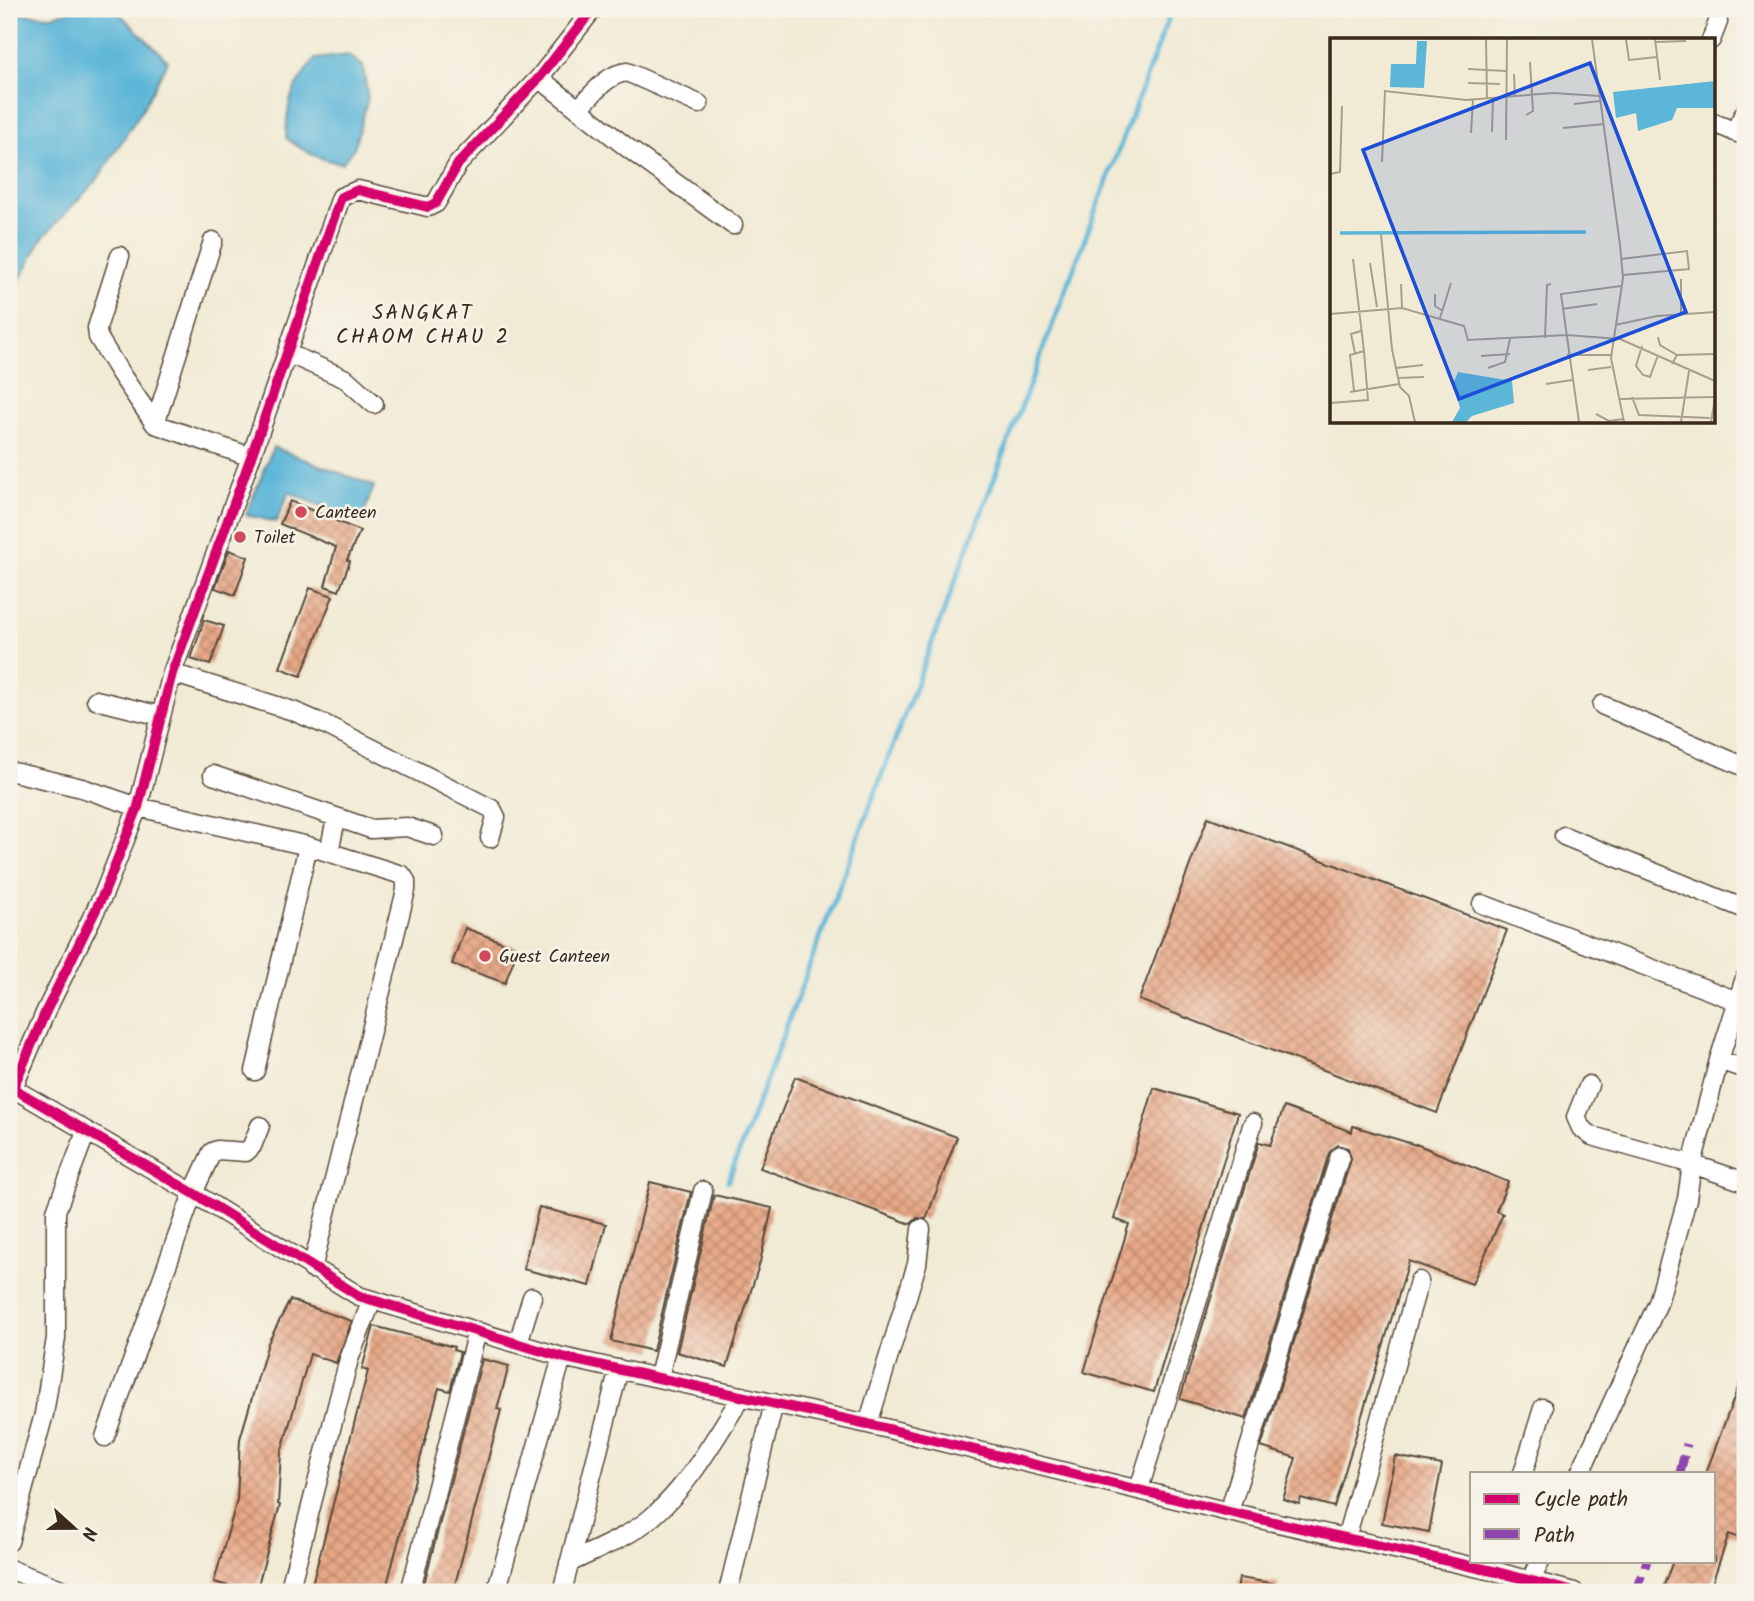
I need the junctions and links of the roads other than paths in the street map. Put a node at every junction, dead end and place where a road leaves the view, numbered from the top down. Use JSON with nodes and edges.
{"nodes":[{"id":1,"x":593,"y":9,"type":"edge"},
{"id":2,"x":1718,"y":22,"type":"dead end"},
{"id":3,"x":1712,"y":38,"type":"edge"},
{"id":4,"x":538,"y":78,"type":"junction"},
{"id":5,"x":699,"y":104,"type":"dead end"},
{"id":6,"x":579,"y":109,"type":"junction"},
{"id":7,"x":1745,"y":112,"type":"edge"},
{"id":8,"x":1716,"y":124,"type":"edge"},
{"id":9,"x":1740,"y":134,"type":"edge"},
{"id":10,"x":733,"y":225,"type":"dead end"},
{"id":11,"x":213,"y":241,"type":"dead end"},
{"id":12,"x":120,"y":256,"type":"dead end"},
{"id":13,"x":288,"y":353,"type":"junction"},
{"id":14,"x":374,"y":404,"type":"dead end"},
{"id":15,"x":155,"y":424,"type":"junction"},
{"id":16,"x":251,"y":457,"type":"junction"},
{"id":17,"x":172,"y":673,"type":"junction"},
{"id":18,"x":96,"y":700,"type":"dead end"},
{"id":19,"x":1602,"y":705,"type":"dead end"},
{"id":20,"x":161,"y":716,"type":"junction"},
{"id":21,"x":1745,"y":767,"type":"edge"},
{"id":22,"x":10,"y":774,"type":"edge"},
{"id":23,"x":214,"y":775,"type":"dead end"},
{"id":24,"x":138,"y":807,"type":"junction"},
{"id":25,"x":336,"y":819,"type":"junction"},
{"id":26,"x":433,"y":836,"type":"dead end"},
{"id":27,"x":1564,"y":836,"type":"dead end"},
{"id":28,"x":490,"y":838,"type":"dead end"},
{"id":29,"x":307,"y":846,"type":"junction"},
{"id":30,"x":329,"y":852,"type":"junction"},
{"id":31,"x":1482,"y":904,"type":"dead end"},
{"id":32,"x":1745,"y":909,"type":"edge"},
{"id":33,"x":1745,"y":978,"type":"edge"},
{"id":34,"x":1742,"y":1003,"type":"edge"},
{"id":35,"x":1719,"y":1060,"type":"junction"},
{"id":36,"x":1745,"y":1069,"type":"edge"},
{"id":37,"x":255,"y":1071,"type":"dead end"},
{"id":38,"x":1589,"y":1085,"type":"dead end"},
{"id":39,"x":10,"y":1090,"type":"edge"},
{"id":40,"x":1253,"y":1123,"type":"dead end"},
{"id":41,"x":260,"y":1126,"type":"dead end"},
{"id":42,"x":86,"y":1132,"type":"junction"},
{"id":43,"x":1340,"y":1156,"type":"dead end"},
{"id":44,"x":1692,"y":1164,"type":"junction"},
{"id":45,"x":1745,"y":1182,"type":"edge"},
{"id":46,"x":703,"y":1191,"type":"dead end"},
{"id":47,"x":193,"y":1193,"type":"junction"},
{"id":48,"x":921,"y":1228,"type":"dead end"},
{"id":49,"x":312,"y":1269,"type":"junction"},
{"id":50,"x":1419,"y":1282,"type":"dead end"},
{"id":51,"x":533,"y":1297,"type":"dead end"},
{"id":52,"x":372,"y":1300,"type":"junction"},
{"id":53,"x":477,"y":1331,"type":"junction"},
{"id":54,"x":517,"y":1343,"type":"junction"},
{"id":55,"x":562,"y":1357,"type":"junction"},
{"id":56,"x":619,"y":1369,"type":"junction"},
{"id":57,"x":659,"y":1377,"type":"junction"},
{"id":58,"x":742,"y":1396,"type":"junction"},
{"id":59,"x":774,"y":1403,"type":"junction"},
{"id":60,"x":1543,"y":1408,"type":"dead end"},
{"id":61,"x":867,"y":1424,"type":"junction"},
{"id":62,"x":104,"y":1437,"type":"dead end"},
{"id":63,"x":1523,"y":1472,"type":"edge"},
{"id":64,"x":1580,"y":1472,"type":"edge"},
{"id":65,"x":1139,"y":1489,"type":"junction"},
{"id":66,"x":1229,"y":1512,"type":"junction"},
{"id":67,"x":1346,"y":1538,"type":"junction"},
{"id":68,"x":9,"y":1542,"type":"edge"},
{"id":69,"x":1470,"y":1562,"type":"edge"},
{"id":70,"x":1472,"y":1562,"type":"edge"},
{"id":71,"x":1540,"y":1562,"type":"edge"},
{"id":72,"x":569,"y":1563,"type":"junction"},
{"id":73,"x":1498,"y":1567,"type":"edge"},
{"id":74,"x":9,"y":1569,"type":"edge"},
{"id":75,"x":1531,"y":1581,"type":"junction"},
{"id":76,"x":69,"y":1592,"type":"edge"},
{"id":77,"x":289,"y":1592,"type":"edge"},
{"id":78,"x":410,"y":1592,"type":"edge"},
{"id":79,"x":496,"y":1592,"type":"edge"},
{"id":80,"x":562,"y":1592,"type":"edge"},
{"id":81,"x":728,"y":1592,"type":"edge"},
{"id":82,"x":1574,"y":1592,"type":"edge"}],
"edges":[{"from":1,"to":4,"type":"street"},
{"from":2,"to":3,"type":"street"},
{"from":4,"to":6,"type":"street"},
{"from":4,"to":13,"type":"street"},
{"from":5,"to":6,"type":"street"},
{"from":6,"to":10,"type":"street"},
{"from":7,"to":9,"type":"street"},
{"from":8,"to":9,"type":"street"},
{"from":11,"to":15,"type":"street"},
{"from":12,"to":15,"type":"street"},
{"from":13,"to":14,"type":"street"},
{"from":13,"to":16,"type":"street"},
{"from":15,"to":16,"type":"street"},
{"from":16,"to":17,"type":"street"},
{"from":17,"to":20,"type":"street"},
{"from":17,"to":28,"type":"street"},
{"from":18,"to":20,"type":"street"},
{"from":19,"to":21,"type":"street"},
{"from":20,"to":24,"type":"street"},
{"from":22,"to":24,"type":"street"},
{"from":23,"to":25,"type":"street"},
{"from":24,"to":29,"type":"street"},
{"from":24,"to":39,"type":"street"},
{"from":25,"to":26,"type":"street"},
{"from":25,"to":30,"type":"street"},
{"from":27,"to":32,"type":"street"},
{"from":29,"to":30,"type":"street"},
{"from":29,"to":37,"type":"street"},
{"from":30,"to":49,"type":"street"},
{"from":31,"to":34,"type":"street"},
{"from":33,"to":34,"type":"street"},
{"from":34,"to":35,"type":"street"},
{"from":35,"to":36,"type":"street"},
{"from":35,"to":44,"type":"street"},
{"from":38,"to":44,"type":"street"},
{"from":39,"to":42,"type":"street"},
{"from":40,"to":65,"type":"street"},
{"from":41,"to":47,"type":"street"},
{"from":42,"to":47,"type":"street"},
{"from":42,"to":68,"type":"street"},
{"from":43,"to":66,"type":"street"},
{"from":44,"to":45,"type":"street"},
{"from":44,"to":64,"type":"street"},
{"from":46,"to":57,"type":"street"},
{"from":47,"to":49,"type":"street"},
{"from":47,"to":62,"type":"street"},
{"from":48,"to":61,"type":"street"},
{"from":49,"to":52,"type":"street"},
{"from":50,"to":67,"type":"street"},
{"from":51,"to":54,"type":"street"},
{"from":52,"to":53,"type":"street"},
{"from":52,"to":77,"type":"street"},
{"from":53,"to":54,"type":"street"},
{"from":53,"to":78,"type":"street"},
{"from":54,"to":55,"type":"street"},
{"from":55,"to":56,"type":"street"},
{"from":55,"to":79,"type":"street"},
{"from":56,"to":57,"type":"street"},
{"from":56,"to":72,"type":"street"},
{"from":57,"to":58,"type":"street"},
{"from":58,"to":59,"type":"street"},
{"from":58,"to":72,"type":"street"},
{"from":59,"to":61,"type":"street"},
{"from":59,"to":81,"type":"street"},
{"from":60,"to":63,"type":"street"},
{"from":61,"to":65,"type":"street"},
{"from":65,"to":66,"type":"street"},
{"from":66,"to":67,"type":"street"},
{"from":67,"to":69,"type":"street"},
{"from":70,"to":73,"type":"street"},
{"from":71,"to":75,"type":"street"},
{"from":72,"to":80,"type":"street"},
{"from":73,"to":75,"type":"street"},
{"from":74,"to":76,"type":"street"},
{"from":75,"to":82,"type":"street"}]}
